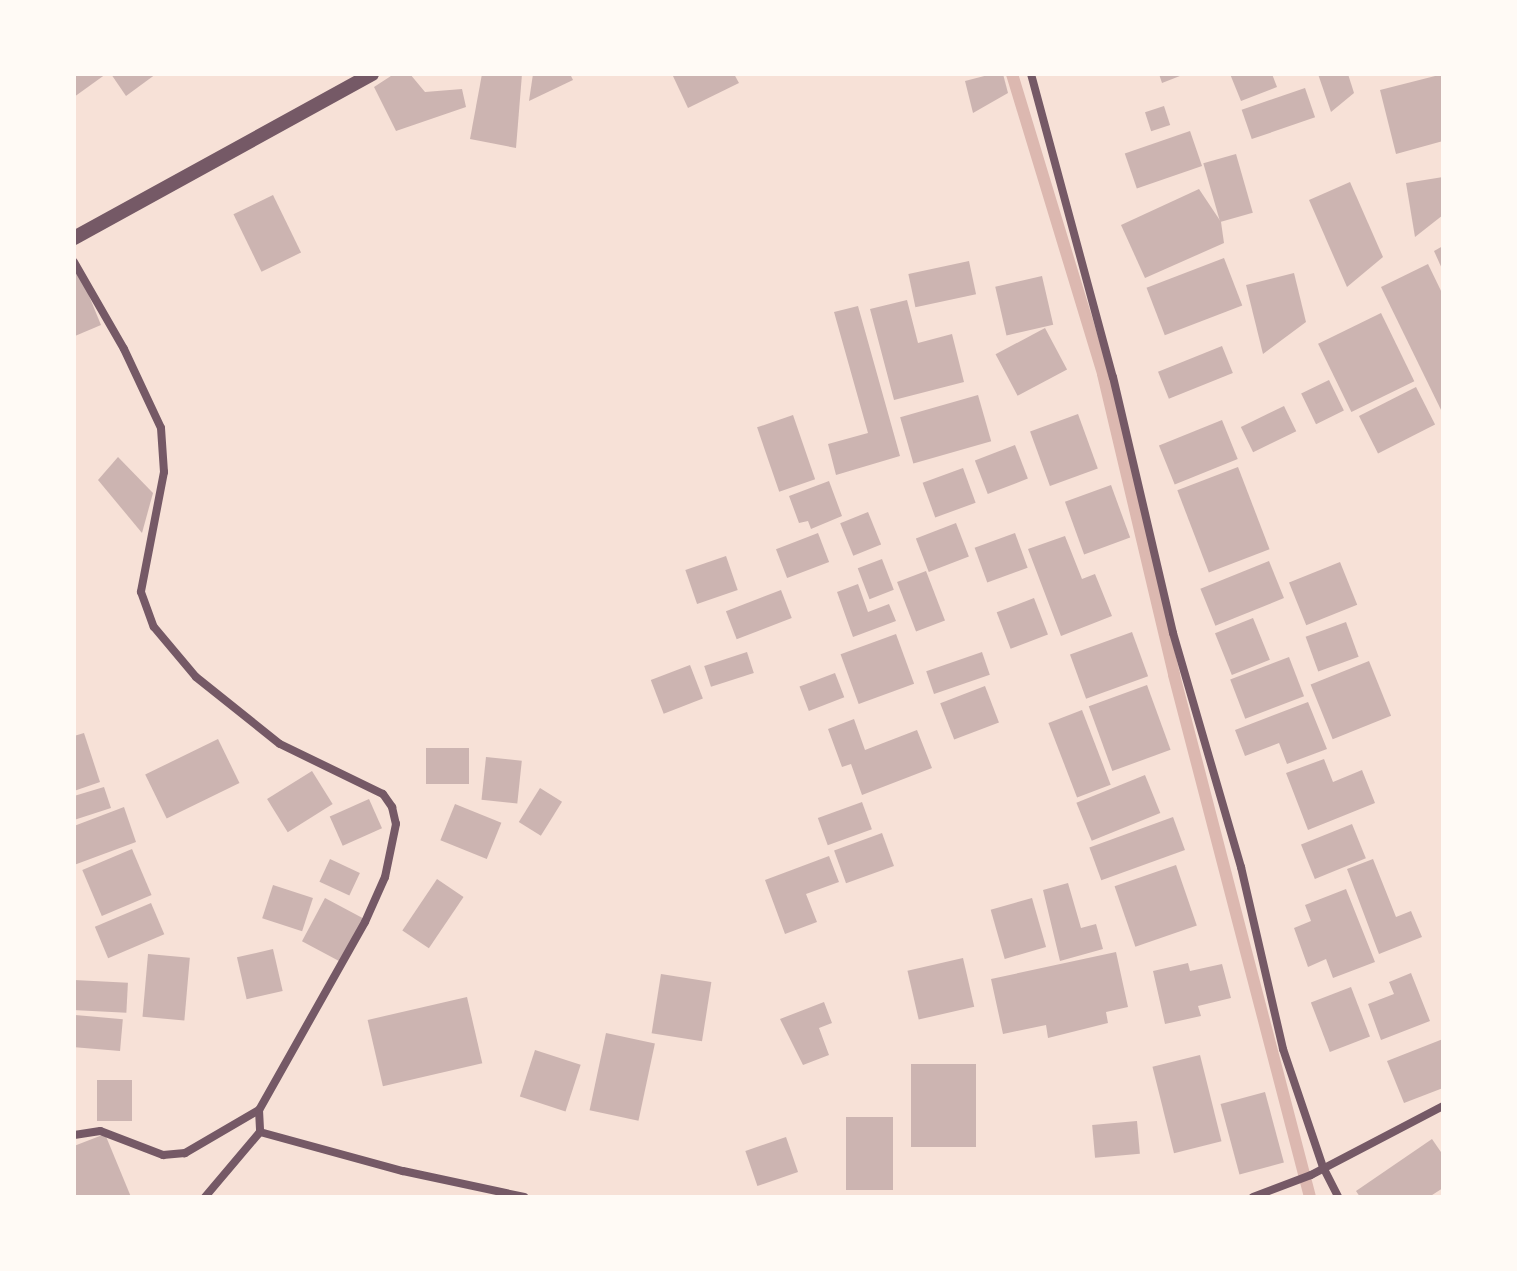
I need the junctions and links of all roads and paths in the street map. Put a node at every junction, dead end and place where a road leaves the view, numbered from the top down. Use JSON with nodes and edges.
{"nodes":[{"id":1,"x":372,"y":74,"type":"edge"},
{"id":2,"x":1031,"y":74,"type":"edge"},
{"id":3,"x":74,"y":238,"type":"edge"},
{"id":4,"x":74,"y":262,"type":"edge"},
{"id":5,"x":1443,"y":1106,"type":"edge"},
{"id":6,"x":259,"y":1110,"type":"junction"},
{"id":7,"x":260,"y":1132,"type":"junction"},
{"id":8,"x":74,"y":1135,"type":"edge"},
{"id":9,"x":1323,"y":1167,"type":"junction"},
{"id":10,"x":205,"y":1197,"type":"edge"},
{"id":11,"x":524,"y":1197,"type":"edge"},
{"id":12,"x":1253,"y":1197,"type":"edge"},
{"id":13,"x":1338,"y":1197,"type":"edge"}],
"edges":[{"from":1,"to":3,"type":"street"},
{"from":2,"to":9,"type":"street"},
{"from":4,"to":6,"type":"street"},
{"from":5,"to":9,"type":"street"},
{"from":6,"to":7,"type":"street"},
{"from":6,"to":8,"type":"street"},
{"from":7,"to":10,"type":"street"},
{"from":7,"to":11,"type":"street"},
{"from":9,"to":12,"type":"street"},
{"from":9,"to":13,"type":"street"}]}
